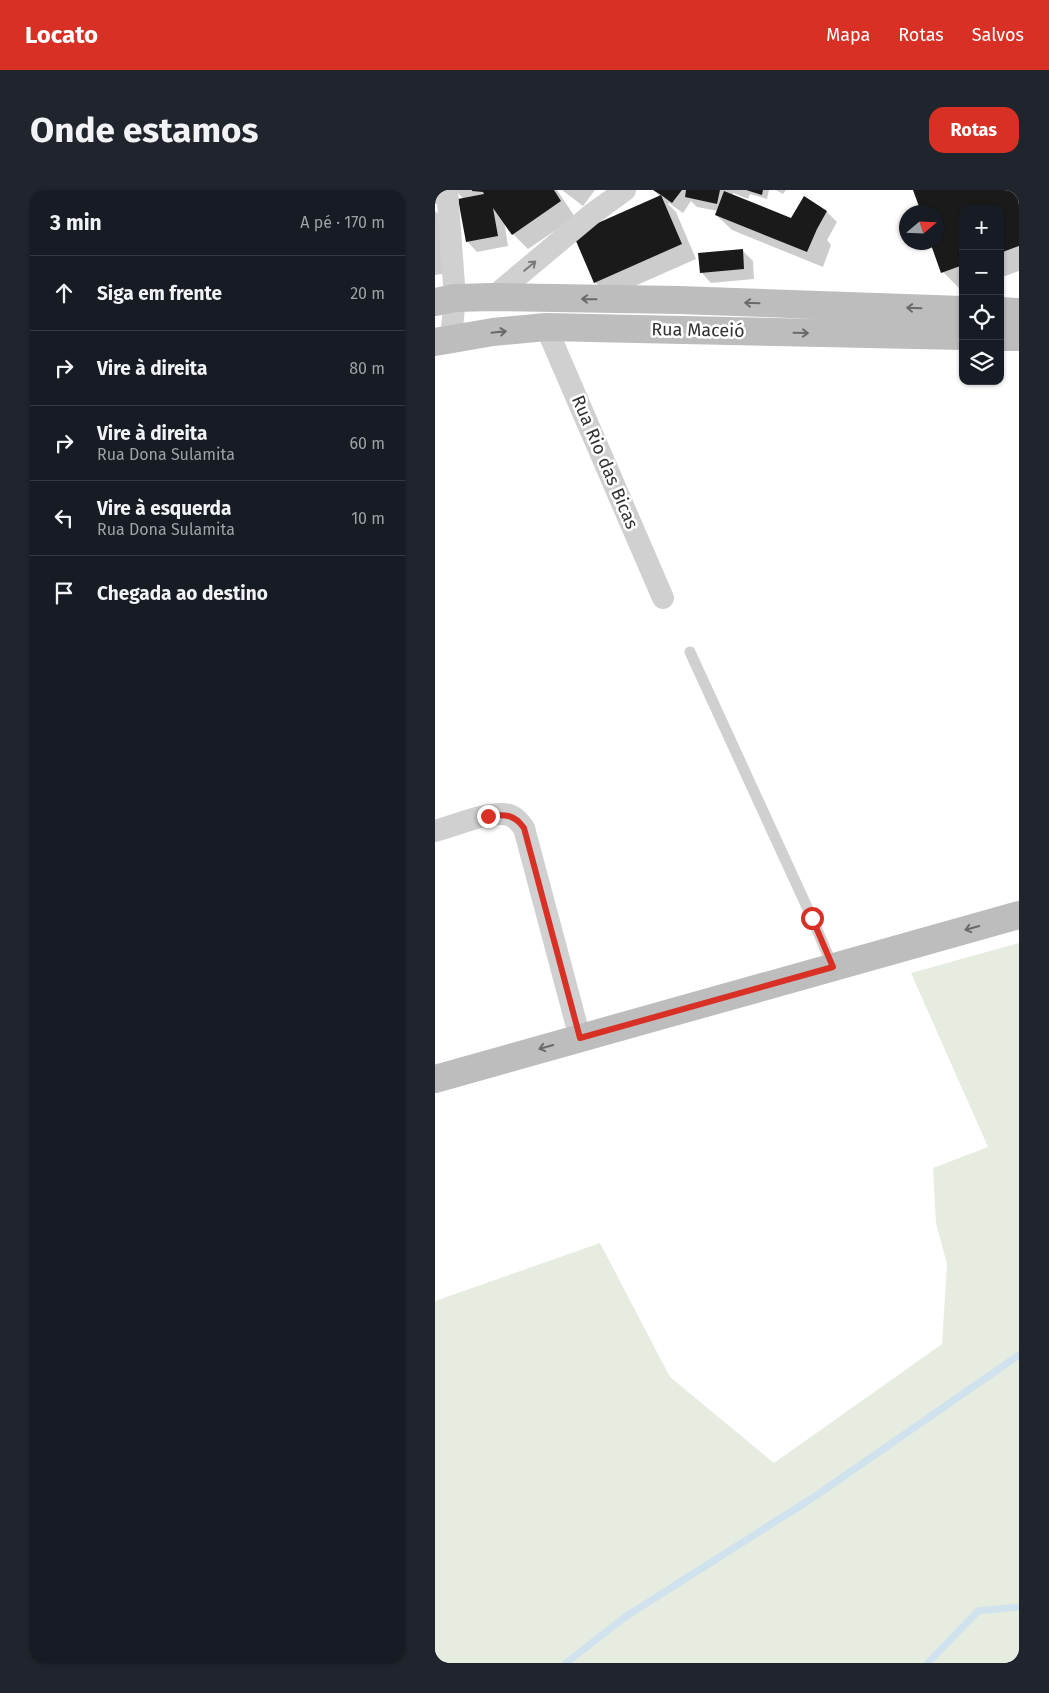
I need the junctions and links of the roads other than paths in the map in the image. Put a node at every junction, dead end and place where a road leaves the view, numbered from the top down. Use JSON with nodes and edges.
{"nodes":[{"id":1,"x":447,"y":190,"type":"edge"},
{"id":2,"x":625,"y":190,"type":"edge"},
{"id":3,"x":493,"y":297,"type":"junction"},
{"id":4,"x":445,"y":300,"type":"edge"},
{"id":5,"x":959,"y":310,"type":"edge"},
{"id":6,"x":1004,"y":311,"type":"edge"},
{"id":7,"x":1019,"y":312,"type":"edge"},
{"id":8,"x":547,"y":327,"type":"junction"},
{"id":9,"x":959,"y":336,"type":"edge"},
{"id":10,"x":1004,"y":337,"type":"edge"},
{"id":11,"x":1019,"y":337,"type":"edge"},
{"id":12,"x":443,"y":340,"type":"edge"},
{"id":13,"x":663,"y":598,"type":"dead end"},
{"id":14,"x":690,"y":652,"type":"dead end"},
{"id":15,"x":435,"y":831,"type":"edge"},
{"id":16,"x":1019,"y":915,"type":"edge"},
{"id":17,"x":833,"y":967,"type":"junction"},
{"id":18,"x":580,"y":1038,"type":"junction"},
{"id":19,"x":435,"y":1079,"type":"edge"}],
"edges":[{"from":1,"to":4,"type":"street"},
{"from":3,"to":2,"type":"street","one_way":true},
{"from":3,"to":4,"type":"main road","name":"Rua Maceió"},
{"from":5,"to":3,"type":"main road","name":"Rua Maceió","one_way":true},
{"from":4,"to":12,"type":"street"},
{"from":6,"to":7,"type":"main road"},
{"from":8,"to":9,"type":"main road","name":"Rua Maceió","one_way":true},
{"from":12,"to":8,"type":"main road","name":"Rua Maceió","one_way":true},
{"from":8,"to":13,"type":"street","name":"Rua Rio das Bicas"},
{"from":10,"to":11,"type":"main road"},
{"from":14,"to":17,"type":"lane"},
{"from":15,"to":18,"type":"street"},
{"from":16,"to":17,"type":"main road","one_way":true},
{"from":17,"to":18,"type":"main road"},
{"from":18,"to":19,"type":"main road","one_way":true}]}
